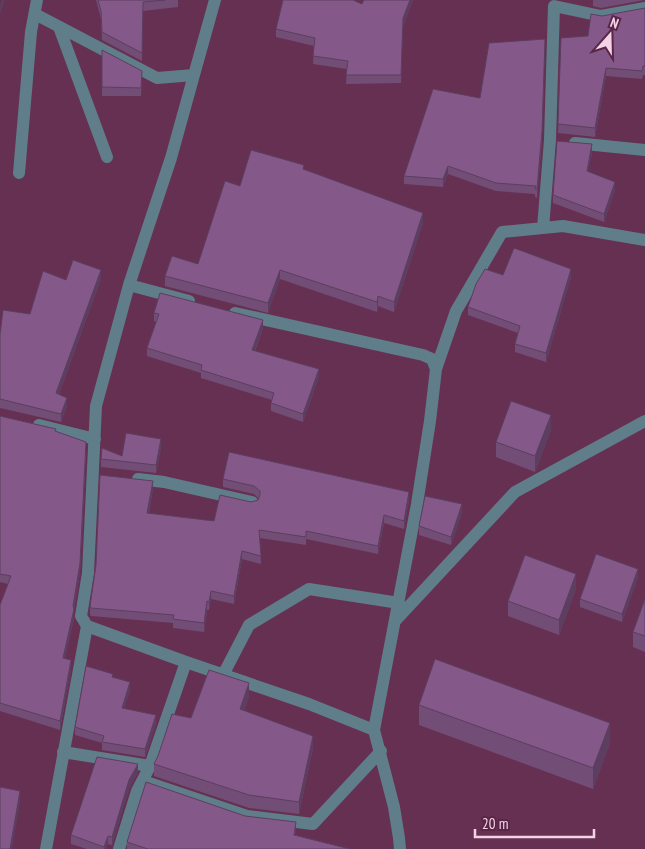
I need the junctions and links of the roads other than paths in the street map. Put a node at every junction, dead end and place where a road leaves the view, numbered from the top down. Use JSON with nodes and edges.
{"nodes":[{"id":1,"x":37,"y":0,"type":"edge"},
{"id":2,"x":215,"y":0,"type":"edge"},
{"id":3,"x":645,"y":8,"type":"edge"},
{"id":4,"x":35,"y":14,"type":"junction"},
{"id":5,"x":59,"y":27,"type":"junction"},
{"id":6,"x":194,"y":75,"type":"junction"},
{"id":7,"x":550,"y":140,"type":"junction"},
{"id":8,"x":645,"y":150,"type":"edge"},
{"id":9,"x":107,"y":158,"type":"dead end"},
{"id":10,"x":19,"y":173,"type":"dead end"},
{"id":11,"x":543,"y":228,"type":"junction"},
{"id":12,"x":645,"y":240,"type":"edge"},
{"id":13,"x":128,"y":285,"type":"junction"},
{"id":14,"x":200,"y":304,"type":"edge"},
{"id":15,"x":227,"y":311,"type":"edge"},
{"id":16,"x":436,"y":368,"type":"junction"},
{"id":17,"x":645,"y":421,"type":"edge"},
{"id":18,"x":28,"y":422,"type":"edge"},
{"id":19,"x":95,"y":439,"type":"junction"},
{"id":20,"x":129,"y":478,"type":"edge"},
{"id":21,"x":252,"y":502,"type":"edge"},
{"id":22,"x":399,"y":603,"type":"junction"},
{"id":23,"x":395,"y":621,"type":"junction"},
{"id":24,"x":87,"y":626,"type":"junction"},
{"id":25,"x":186,"y":662,"type":"junction"},
{"id":26,"x":223,"y":674,"type":"junction"},
{"id":27,"x":374,"y":730,"type":"junction"},
{"id":28,"x":380,"y":751,"type":"junction"},
{"id":29,"x":63,"y":752,"type":"junction"},
{"id":30,"x":150,"y":766,"type":"junction"},
{"id":31,"x":143,"y":780,"type":"junction"},
{"id":32,"x":46,"y":849,"type":"edge"},
{"id":33,"x":119,"y":849,"type":"edge"},
{"id":34,"x":400,"y":849,"type":"edge"}],
"edges":[{"from":1,"to":4,"type":"street"},
{"from":2,"to":6,"type":"street"},
{"from":3,"to":7,"type":"street"},
{"from":4,"to":5,"type":"street"},
{"from":4,"to":10,"type":"street"},
{"from":5,"to":6,"type":"street"},
{"from":5,"to":9,"type":"street"},
{"from":6,"to":13,"type":"street"},
{"from":7,"to":8,"type":"street"},
{"from":7,"to":11,"type":"street"},
{"from":11,"to":12,"type":"street"},
{"from":11,"to":16,"type":"street"},
{"from":13,"to":14,"type":"street"},
{"from":13,"to":19,"type":"street"},
{"from":15,"to":16,"type":"street"},
{"from":16,"to":22,"type":"street"},
{"from":17,"to":23,"type":"street"},
{"from":18,"to":19,"type":"street"},
{"from":19,"to":24,"type":"street"},
{"from":20,"to":21,"type":"street"},
{"from":22,"to":23,"type":"street"},
{"from":22,"to":26,"type":"street"},
{"from":23,"to":27,"type":"street"},
{"from":24,"to":25,"type":"street"},
{"from":24,"to":29,"type":"street"},
{"from":25,"to":26,"type":"street"},
{"from":25,"to":30,"type":"street"},
{"from":26,"to":27,"type":"street"},
{"from":27,"to":28,"type":"street"},
{"from":28,"to":31,"type":"street"},
{"from":28,"to":34,"type":"street"},
{"from":29,"to":30,"type":"street"},
{"from":29,"to":32,"type":"street"},
{"from":30,"to":31,"type":"street"},
{"from":31,"to":33,"type":"street"}]}
